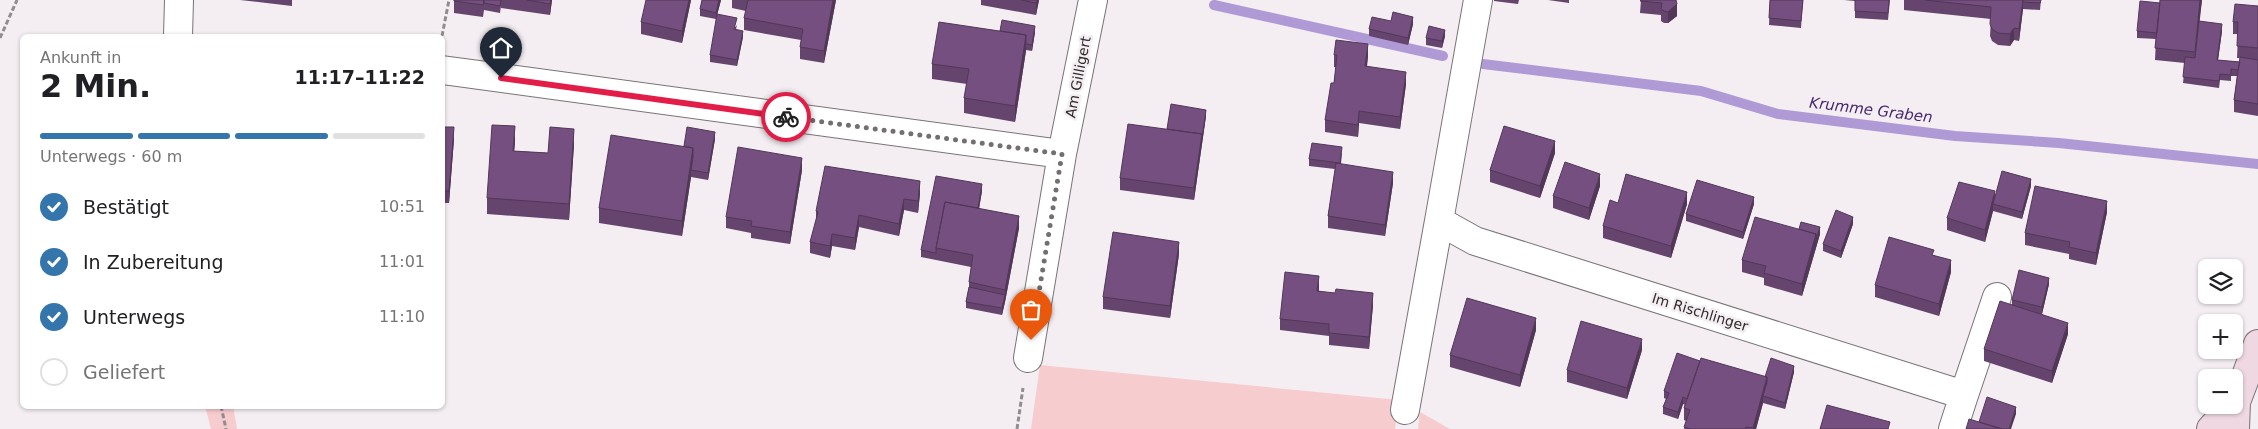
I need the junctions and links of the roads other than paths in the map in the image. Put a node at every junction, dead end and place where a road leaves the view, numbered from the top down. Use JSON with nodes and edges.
{"nodes":[{"id":1,"x":179,"y":0,"type":"edge"},
{"id":2,"x":1093,"y":0,"type":"edge"},
{"id":3,"x":1478,"y":0,"type":"edge"},
{"id":4,"x":178,"y":34,"type":"edge"},
{"id":5,"x":445,"y":70,"type":"edge"},
{"id":6,"x":1062,"y":154,"type":"junction"},
{"id":7,"x":1440,"y":221,"type":"junction"},
{"id":8,"x":1997,"y":297,"type":"dead end"},
{"id":9,"x":2258,"y":344,"type":"edge"},
{"id":10,"x":1028,"y":358,"type":"road end"},
{"id":11,"x":2243,"y":382,"type":"edge"},
{"id":12,"x":1964,"y":395,"type":"junction"},
{"id":13,"x":1405,"y":410,"type":"dead end"},
{"id":14,"x":2225,"y":414,"type":"edge"},
{"id":15,"x":2234,"y":414,"type":"edge"},
{"id":16,"x":1953,"y":429,"type":"edge"},
{"id":17,"x":2211,"y":429,"type":"edge"},
{"id":18,"x":2235,"y":429,"type":"edge"}],
"edges":[{"from":1,"to":4,"type":"street"},
{"from":2,"to":6,"type":"street","name":"Am Gilligert"},
{"from":3,"to":7,"type":"street"},
{"from":5,"to":6,"type":"street"},
{"from":6,"to":10,"type":"street","name":"Am Gilligert"},
{"from":7,"to":12,"type":"street","name":"Im Rischlinger"},
{"from":7,"to":13,"type":"street"},
{"from":8,"to":12,"type":"street"},
{"from":9,"to":11,"type":"street"},
{"from":12,"to":16,"type":"street"},
{"from":14,"to":17,"type":"street"},
{"from":15,"to":18,"type":"street"}]}
